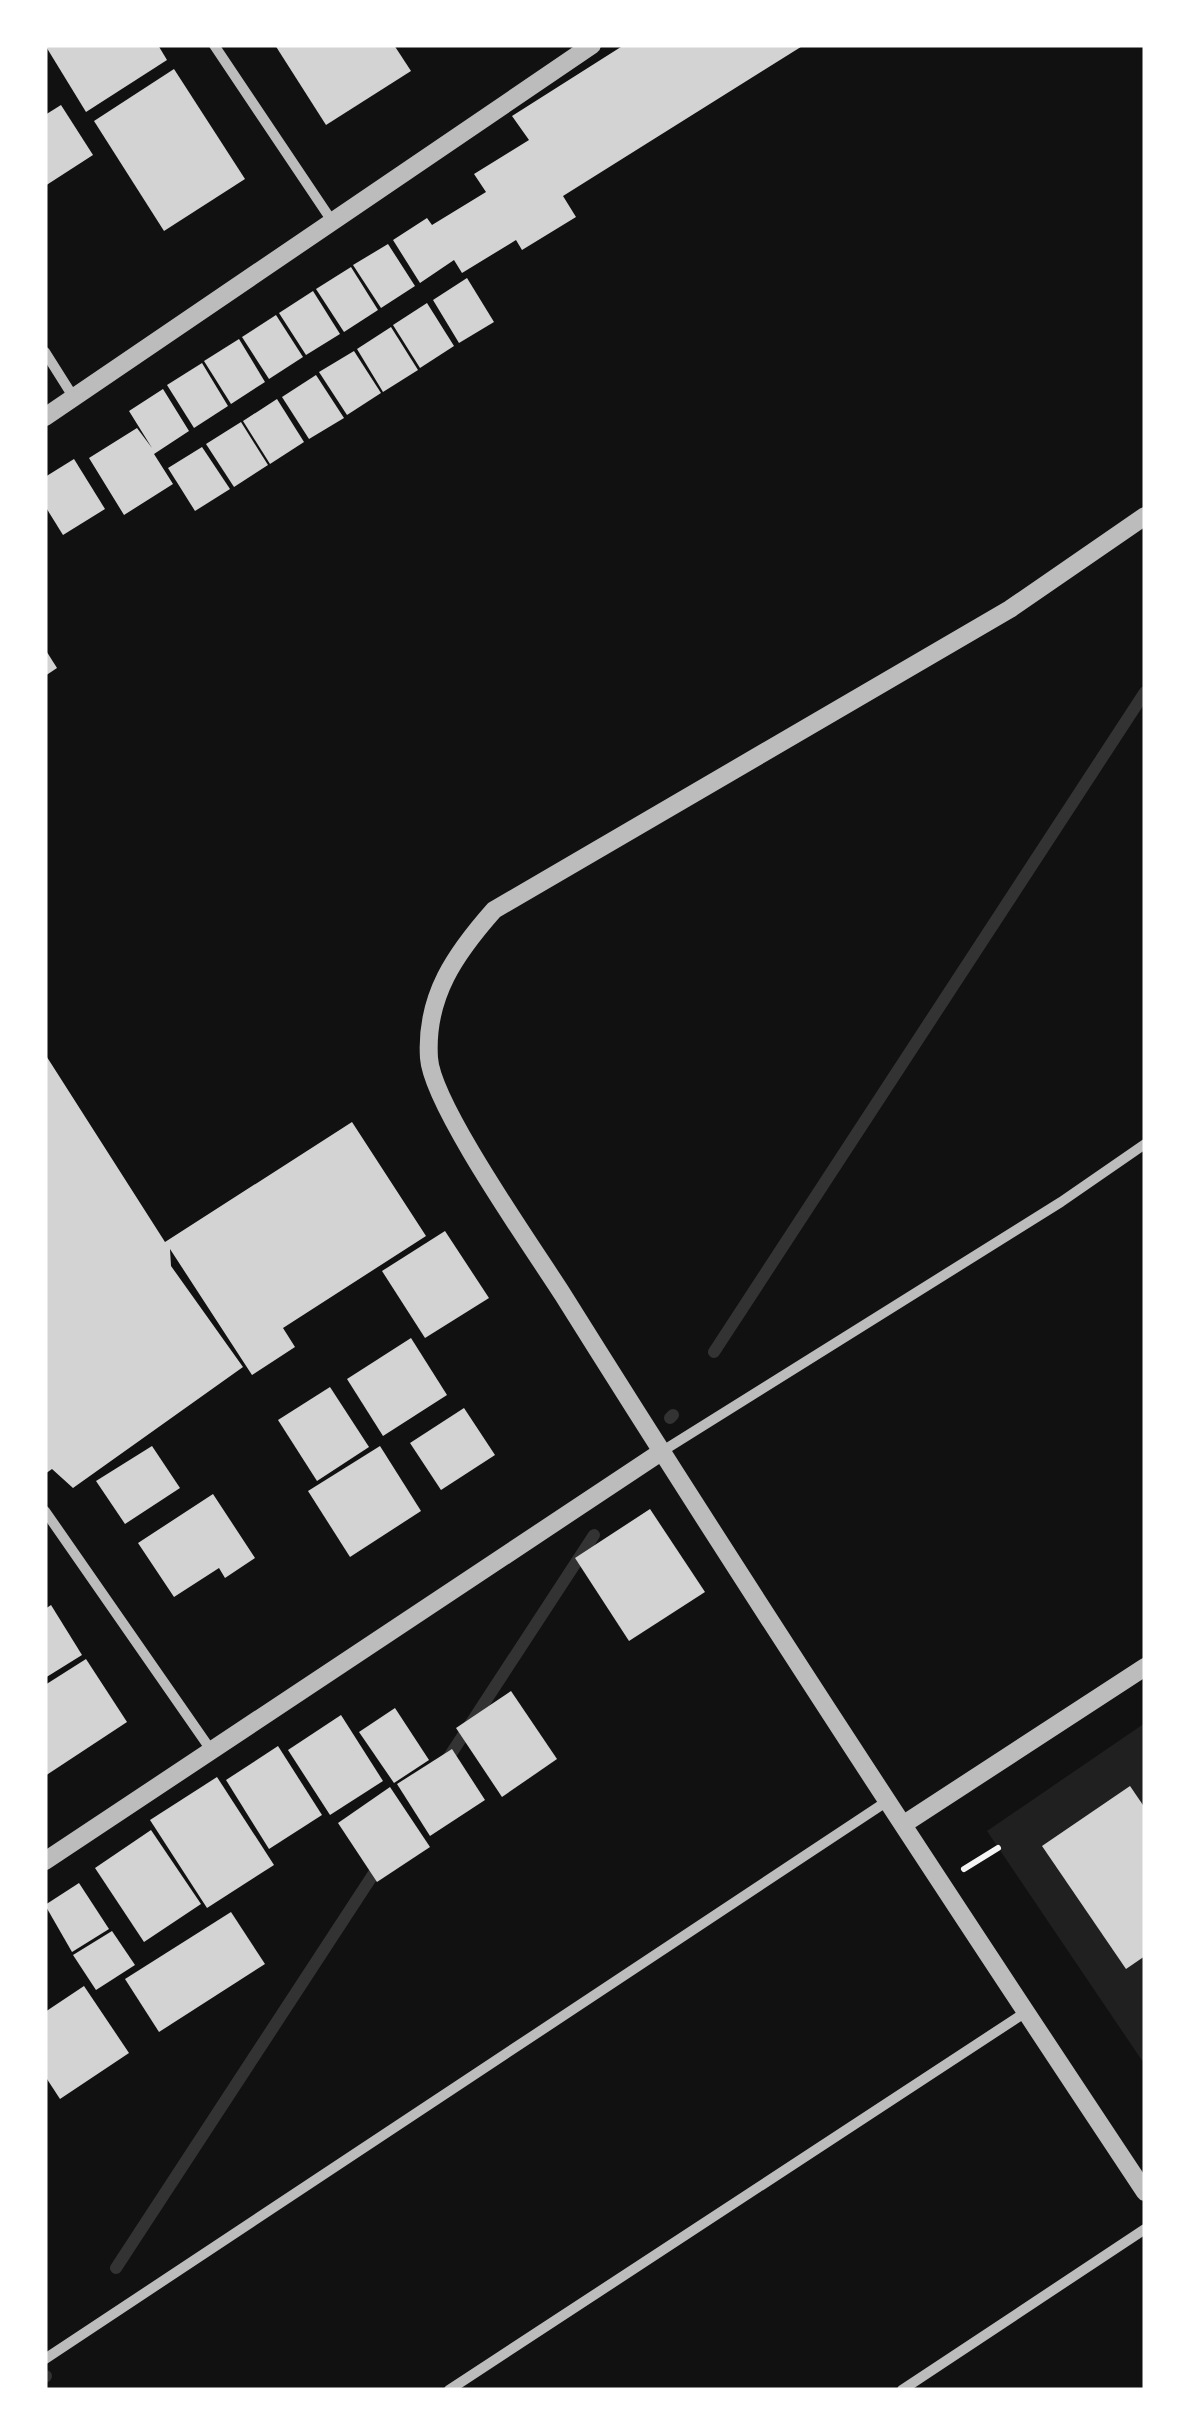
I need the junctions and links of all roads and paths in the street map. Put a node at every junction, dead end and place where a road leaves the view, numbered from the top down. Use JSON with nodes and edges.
{"nodes":[{"id":1,"x":214,"y":45,"type":"edge"},
{"id":2,"x":584,"y":47,"type":"edge"},
{"id":3,"x":334,"y":224,"type":"junction"},
{"id":4,"x":45,"y":352,"type":"edge"},
{"id":5,"x":74,"y":398,"type":"junction"},
{"id":6,"x":45,"y":418,"type":"edge"},
{"id":7,"x":1145,"y":516,"type":"edge"},
{"id":8,"x":1145,"y":1144,"type":"edge"},
{"id":9,"x":661,"y":1452,"type":"junction"},
{"id":10,"x":45,"y":1511,"type":"edge"},
{"id":11,"x":1145,"y":1667,"type":"edge"},
{"id":12,"x":211,"y":1750,"type":"junction"},
{"id":13,"x":889,"y":1800,"type":"junction"},
{"id":14,"x":904,"y":1824,"type":"junction"},
{"id":15,"x":998,"y":1848,"type":"dead end"},
{"id":16,"x":45,"y":1861,"type":"edge"},
{"id":17,"x":942,"y":1883,"type":"junction"},
{"id":18,"x":1026,"y":2012,"type":"junction"},
{"id":19,"x":1145,"y":2192,"type":"edge"},
{"id":20,"x":1145,"y":2229,"type":"edge"},
{"id":21,"x":45,"y":2359,"type":"edge"},
{"id":22,"x":448,"y":2390,"type":"edge"},
{"id":23,"x":902,"y":2390,"type":"edge"}],
"edges":[{"from":1,"to":3,"type":"street"},
{"from":2,"to":3,"type":"street"},
{"from":3,"to":5,"type":"street"},
{"from":4,"to":5,"type":"street"},
{"from":5,"to":6,"type":"street"},
{"from":7,"to":9,"type":"street"},
{"from":8,"to":9,"type":"street"},
{"from":9,"to":12,"type":"street"},
{"from":9,"to":13,"type":"street"},
{"from":10,"to":12,"type":"street"},
{"from":11,"to":14,"type":"street"},
{"from":12,"to":16,"type":"street"},
{"from":13,"to":14,"type":"street"},
{"from":13,"to":21,"type":"street"},
{"from":14,"to":17,"type":"street"},
{"from":15,"to":17,"type":"path"},
{"from":17,"to":18,"type":"street"},
{"from":18,"to":19,"type":"street"},
{"from":18,"to":22,"type":"street"},
{"from":20,"to":23,"type":"street"}]}
